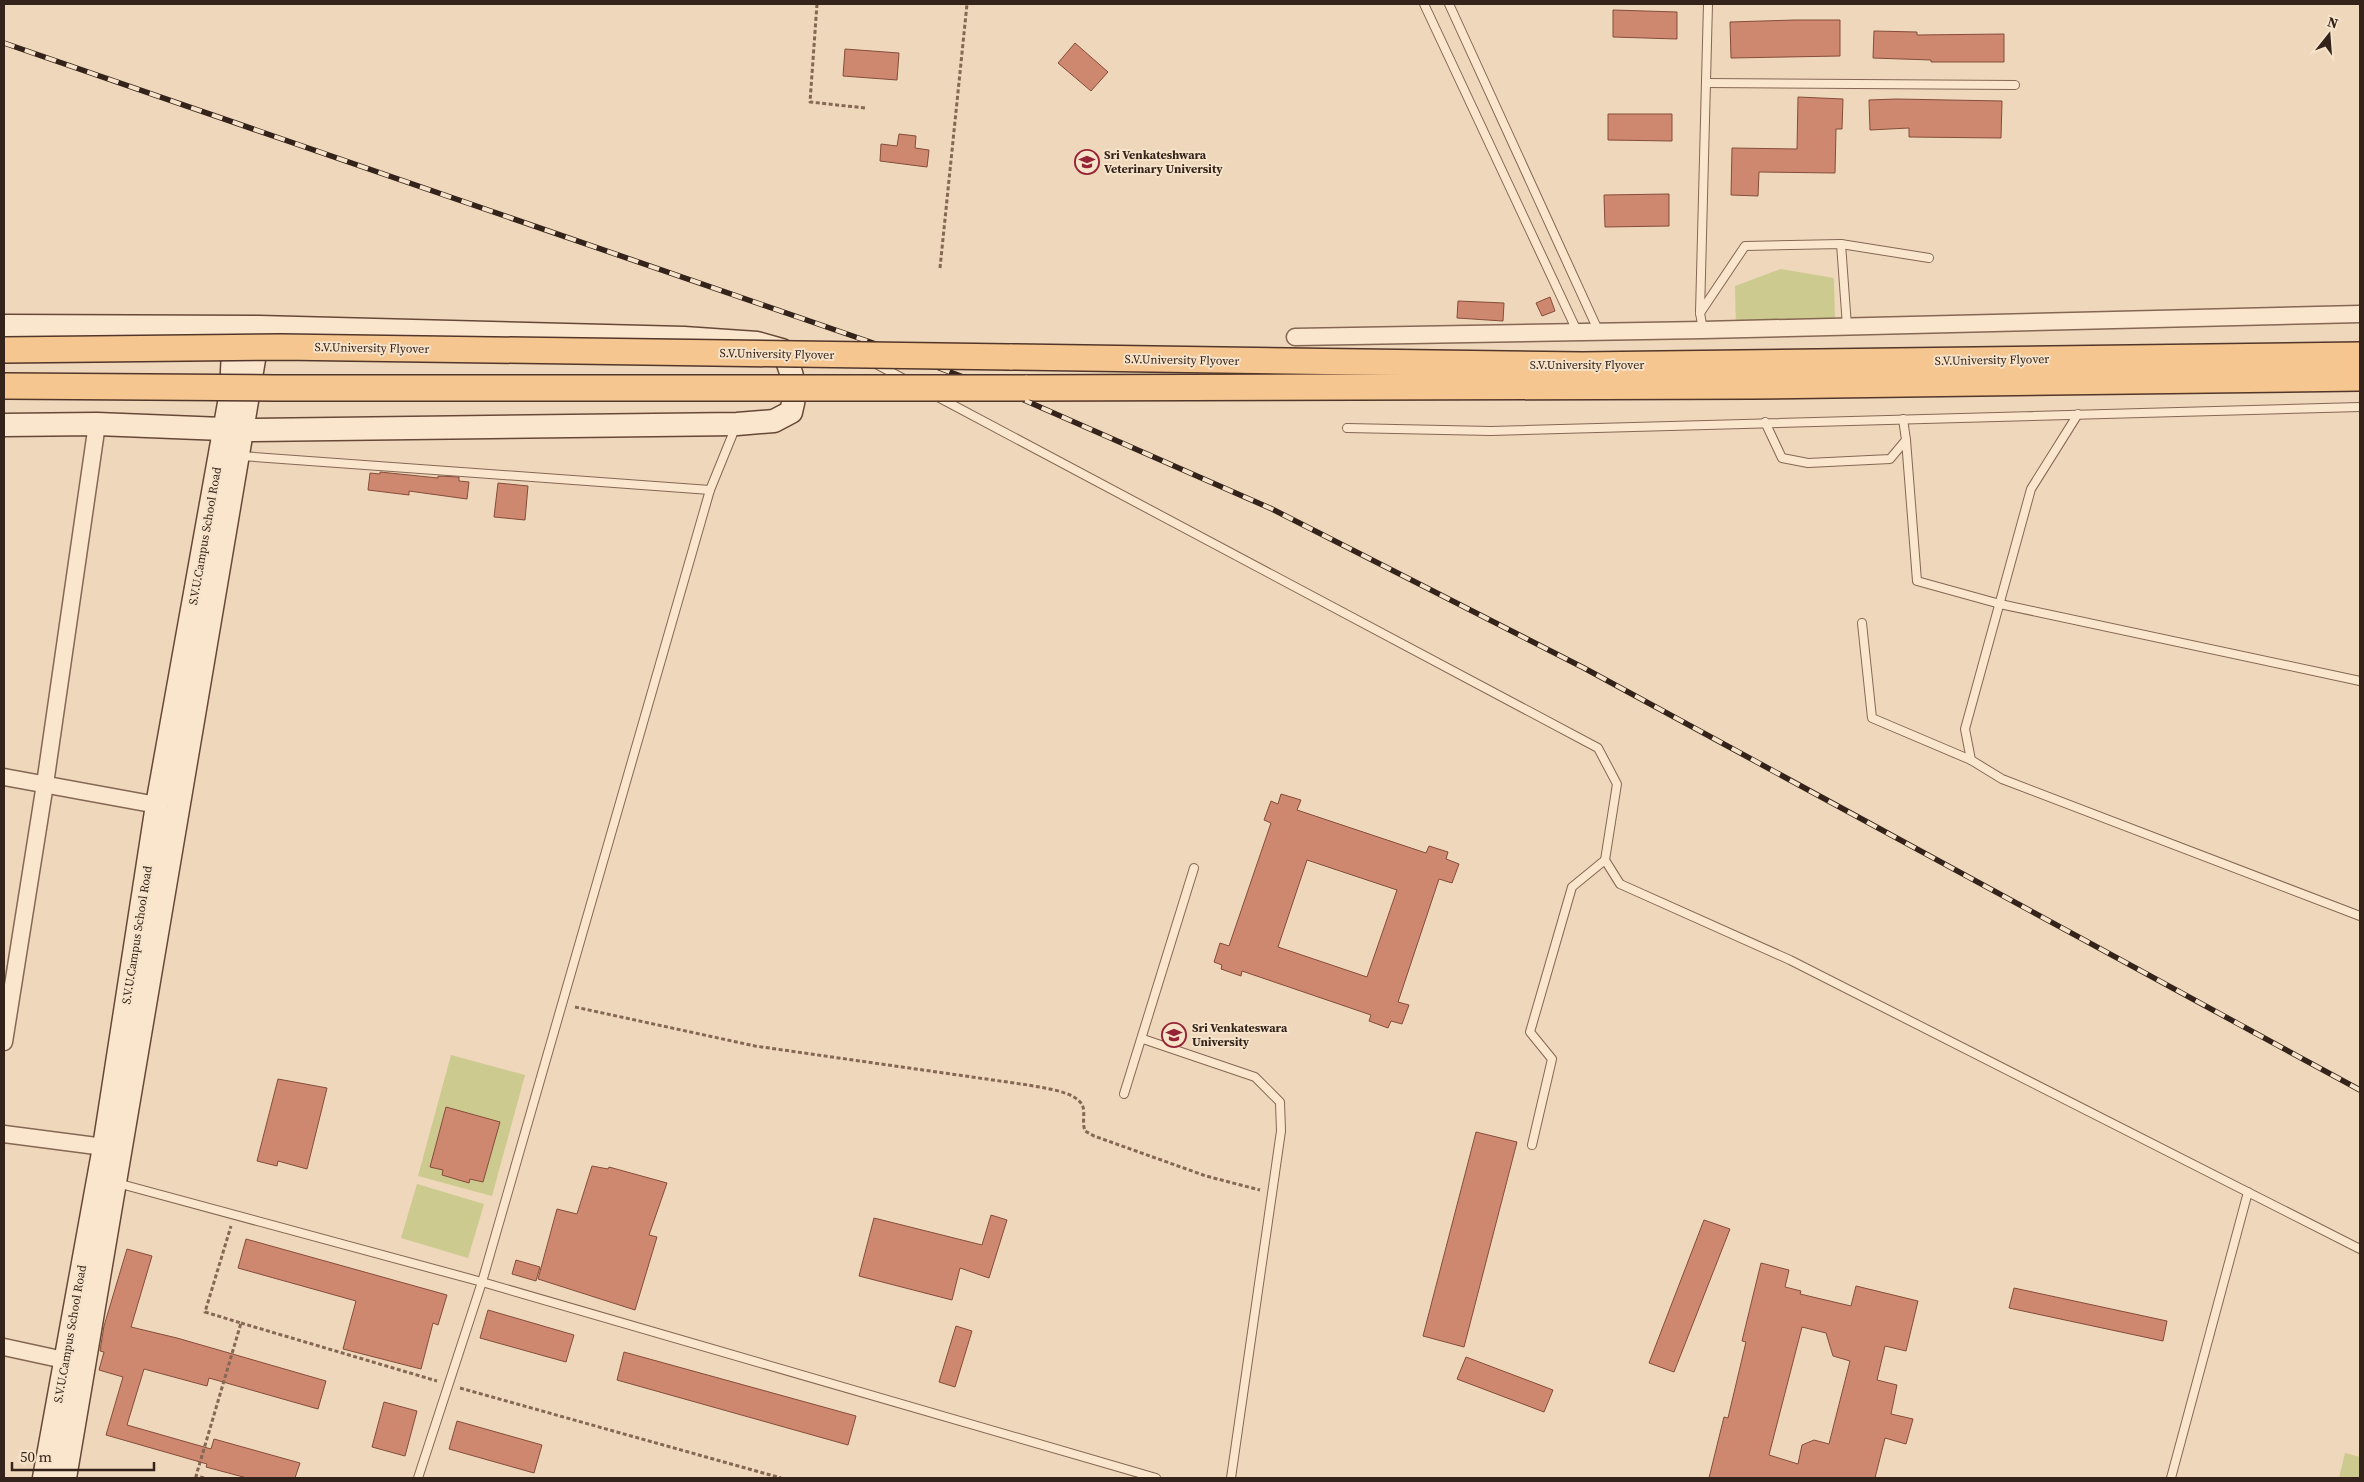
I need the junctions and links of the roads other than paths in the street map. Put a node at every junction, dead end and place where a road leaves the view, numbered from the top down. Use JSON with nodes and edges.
{"nodes":[{"id":1,"x":1424,"y":4,"type":"edge"},
{"id":2,"x":1449,"y":4,"type":"edge"},
{"id":3,"x":1708,"y":4,"type":"edge"},
{"id":4,"x":1706,"y":83,"type":"junction"},
{"id":5,"x":2015,"y":86,"type":"dead end"},
{"id":6,"x":1841,"y":244,"type":"junction"},
{"id":7,"x":1929,"y":258,"type":"dead end"},
{"id":8,"x":1700,"y":313,"type":"junction"},
{"id":9,"x":2360,"y":314,"type":"edge"},
{"id":10,"x":4,"y":326,"type":"edge"},
{"id":11,"x":1847,"y":326,"type":"junction"},
{"id":12,"x":234,"y":327,"type":"junction"},
{"id":13,"x":259,"y":327,"type":"junction"},
{"id":14,"x":1598,"y":330,"type":"junction"},
{"id":15,"x":1703,"y":330,"type":"junction"},
{"id":16,"x":1577,"y":331,"type":"junction"},
{"id":17,"x":1295,"y":336,"type":"dead end"},
{"id":18,"x":4,"y":350,"type":"edge"},
{"id":19,"x":782,"y":350,"type":"junction"},
{"id":20,"x":2360,"y":355,"type":"edge"},
{"id":21,"x":2360,"y":378,"type":"edge"},
{"id":22,"x":4,"y":386,"type":"edge"},
{"id":23,"x":239,"y":392,"type":"junction"},
{"id":24,"x":2360,"y":407,"type":"edge"},
{"id":25,"x":2078,"y":414,"type":"junction"},
{"id":26,"x":1903,"y":419,"type":"junction"},
{"id":27,"x":1765,"y":422,"type":"junction"},
{"id":28,"x":97,"y":424,"type":"junction"},
{"id":29,"x":736,"y":424,"type":"junction"},
{"id":30,"x":4,"y":425,"type":"edge"},
{"id":31,"x":1347,"y":428,"type":"dead end"},
{"id":32,"x":233,"y":430,"type":"junction"},
{"id":33,"x":1906,"y":440,"type":"junction"},
{"id":34,"x":238,"y":456,"type":"junction"},
{"id":35,"x":710,"y":490,"type":"junction"},
{"id":36,"x":2000,"y":604,"type":"junction"},
{"id":37,"x":1862,"y":623,"type":"dead end"},
{"id":38,"x":2360,"y":681,"type":"edge"},
{"id":39,"x":1971,"y":760,"type":"junction"},
{"id":40,"x":4,"y":777,"type":"edge"},
{"id":41,"x":46,"y":784,"type":"junction"},
{"id":42,"x":157,"y":805,"type":"junction"},
{"id":43,"x":1606,"y":860,"type":"junction"},
{"id":44,"x":1194,"y":868,"type":"dead end"},
{"id":45,"x":2360,"y":916,"type":"edge"},
{"id":46,"x":1143,"y":1039,"type":"junction"},
{"id":47,"x":4,"y":1042,"type":"edge"},
{"id":48,"x":1124,"y":1094,"type":"dead end"},
{"id":49,"x":4,"y":1134,"type":"edge"},
{"id":50,"x":1532,"y":1145,"type":"dead end"},
{"id":51,"x":104,"y":1147,"type":"junction"},
{"id":52,"x":115,"y":1182,"type":"junction"},
{"id":53,"x":2248,"y":1192,"type":"junction"},
{"id":54,"x":2360,"y":1249,"type":"edge"},
{"id":55,"x":482,"y":1282,"type":"junction"},
{"id":56,"x":4,"y":1347,"type":"edge"},
{"id":57,"x":64,"y":1360,"type":"junction"},
{"id":58,"x":44,"y":1478,"type":"edge"},
{"id":59,"x":65,"y":1478,"type":"edge"},
{"id":60,"x":418,"y":1478,"type":"edge"},
{"id":61,"x":1156,"y":1478,"type":"edge"},
{"id":62,"x":1231,"y":1478,"type":"edge"},
{"id":63,"x":2171,"y":1478,"type":"edge"}],
"edges":[{"from":1,"to":16,"type":"lane"},
{"from":2,"to":14,"type":"lane"},
{"from":3,"to":4,"type":"lane"},
{"from":4,"to":5,"type":"lane"},
{"from":4,"to":8,"type":"lane"},
{"from":6,"to":7,"type":"lane"},
{"from":6,"to":8,"type":"lane"},
{"from":6,"to":11,"type":"lane"},
{"from":8,"to":15,"type":"lane"},
{"from":9,"to":11,"type":"street"},
{"from":10,"to":12,"type":"street"},
{"from":11,"to":15,"type":"street"},
{"from":12,"to":13,"type":"street"},
{"from":12,"to":23,"type":"street"},
{"from":13,"to":19,"type":"street"},
{"from":13,"to":23,"type":"street"},
{"from":14,"to":15,"type":"street"},
{"from":14,"to":16,"type":"street"},
{"from":16,"to":17,"type":"street"},
{"from":18,"to":20,"type":"main road","name":"S.V.University Flyover","bridge":true},
{"from":19,"to":29,"type":"street"},
{"from":19,"to":43,"type":"lane"},
{"from":21,"to":22,"type":"main road","name":"S.V.University Flyover","bridge":true},
{"from":23,"to":32,"type":"street","name":"S.V.U.Campus School Road"},
{"from":24,"to":25,"type":"lane"},
{"from":25,"to":26,"type":"lane"},
{"from":25,"to":36,"type":"lane"},
{"from":26,"to":27,"type":"lane"},
{"from":26,"to":33,"type":"lane"},
{"from":27,"to":31,"type":"lane"},
{"from":27,"to":33,"type":"lane"},
{"from":28,"to":30,"type":"street"},
{"from":28,"to":32,"type":"street"},
{"from":28,"to":41,"type":"street"},
{"from":29,"to":32,"type":"street"},
{"from":29,"to":35,"type":"lane"},
{"from":32,"to":34,"type":"street","name":"S.V.U.Campus School Road"},
{"from":32,"to":42,"type":"street","name":"S.V.U.Campus School Road"},
{"from":33,"to":36,"type":"lane"},
{"from":34,"to":35,"type":"lane"},
{"from":34,"to":52,"type":"street","name":"S.V.U.Campus School Road"},
{"from":35,"to":55,"type":"lane"},
{"from":36,"to":38,"type":"lane"},
{"from":36,"to":39,"type":"lane"},
{"from":37,"to":39,"type":"lane"},
{"from":39,"to":45,"type":"lane"},
{"from":40,"to":41,"type":"street"},
{"from":41,"to":42,"type":"street"},
{"from":41,"to":47,"type":"street"},
{"from":42,"to":51,"type":"street","name":"S.V.U.Campus School Road"},
{"from":43,"to":50,"type":"lane"},
{"from":43,"to":53,"type":"lane"},
{"from":44,"to":46,"type":"lane"},
{"from":46,"to":48,"type":"lane"},
{"from":46,"to":62,"type":"lane"},
{"from":49,"to":51,"type":"street"},
{"from":51,"to":57,"type":"street","name":"S.V.U.Campus School Road"},
{"from":52,"to":55,"type":"lane"},
{"from":52,"to":59,"type":"street","name":"S.V.U.Campus School Road"},
{"from":53,"to":54,"type":"lane"},
{"from":53,"to":63,"type":"lane"},
{"from":55,"to":60,"type":"lane"},
{"from":55,"to":61,"type":"lane"},
{"from":56,"to":57,"type":"street"},
{"from":57,"to":58,"type":"street","name":"S.V.U.Campus School Road"}]}
